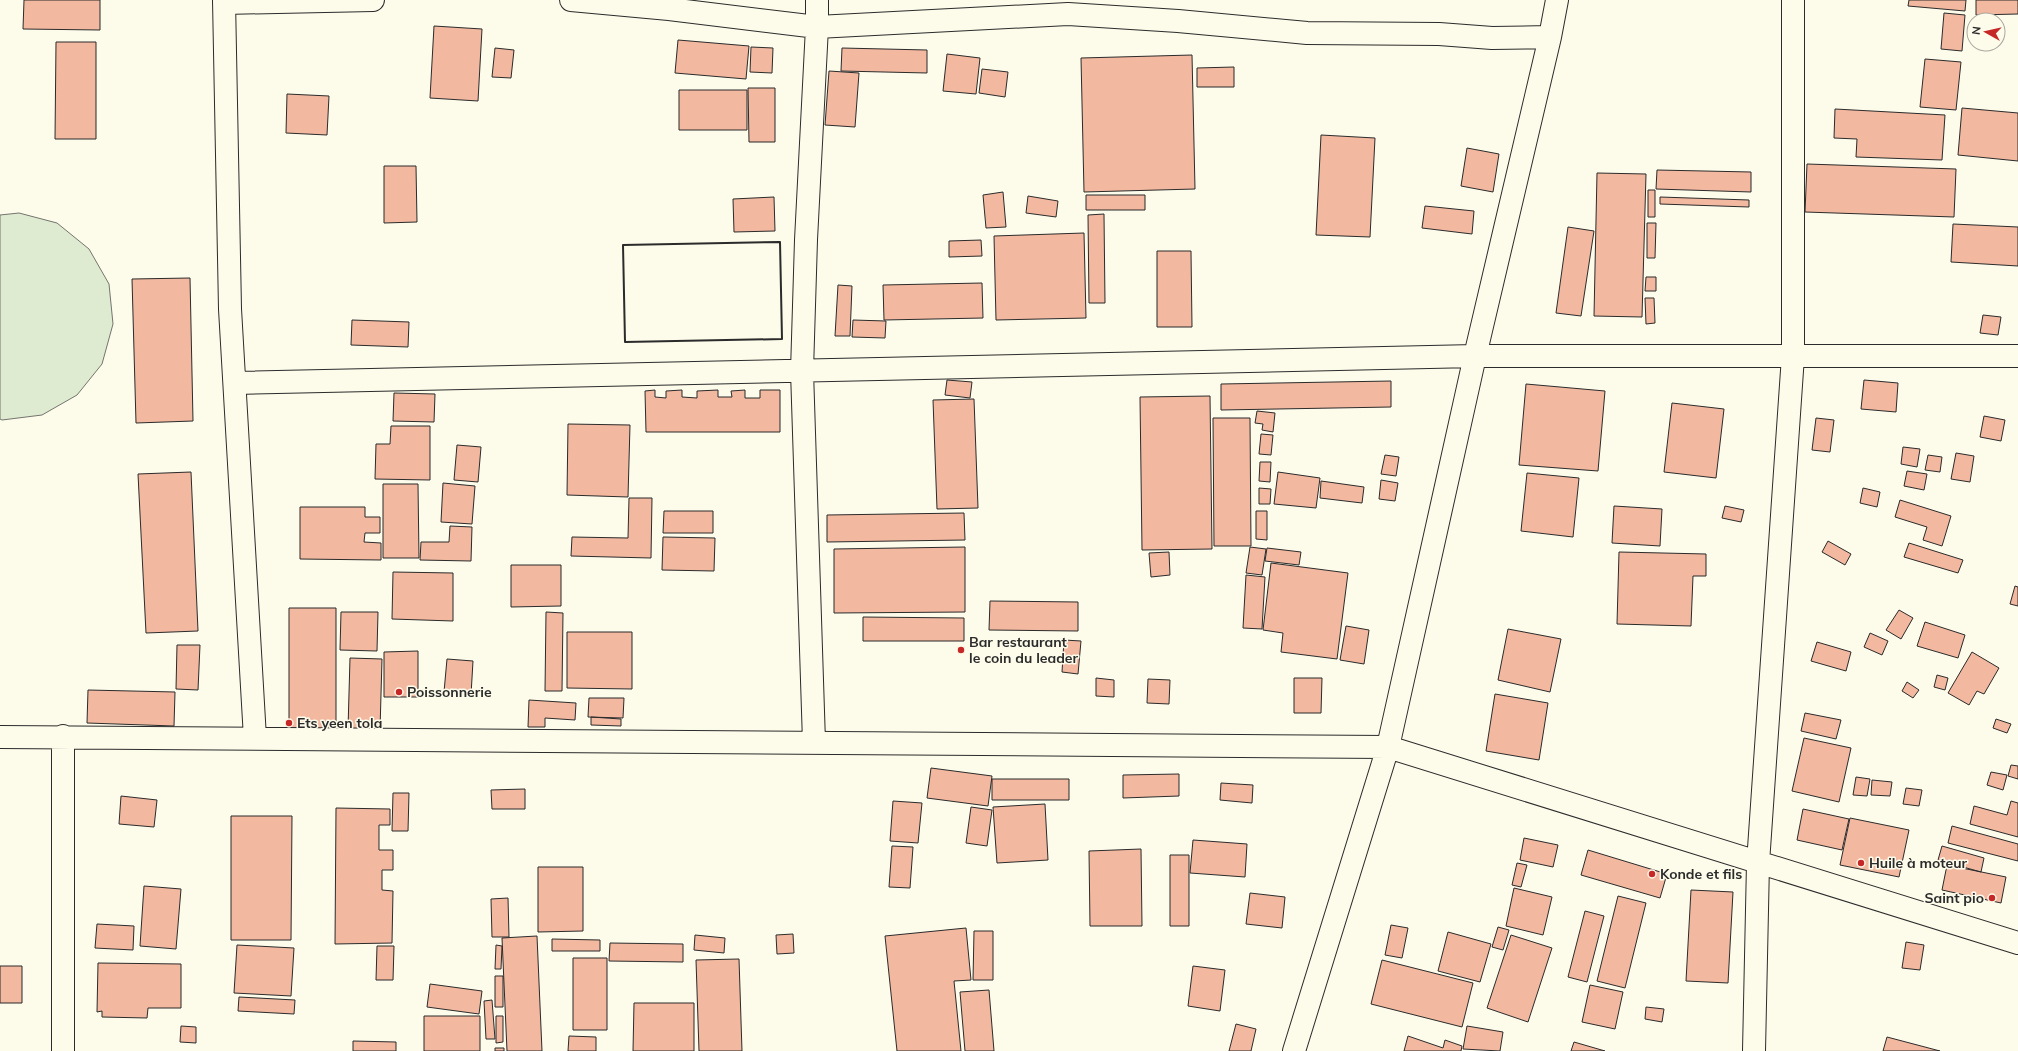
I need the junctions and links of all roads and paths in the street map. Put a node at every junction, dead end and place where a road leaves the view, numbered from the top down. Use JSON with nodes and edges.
{"nodes":[{"id":1,"x":373,"y":0,"type":"edge"},
{"id":2,"x":571,"y":0,"type":"edge"},
{"id":3,"x":816,"y":0,"type":"edge"},
{"id":4,"x":1557,"y":0,"type":"edge"},
{"id":5,"x":1793,"y":0,"type":"edge"},
{"id":6,"x":224,"y":2,"type":"edge"},
{"id":7,"x":817,"y":28,"type":"junction"},
{"id":8,"x":1550,"y":37,"type":"junction"},
{"id":9,"x":1475,"y":356,"type":"junction"},
{"id":10,"x":1794,"y":356,"type":"junction"},
{"id":11,"x":2018,"y":356,"type":"edge"},
{"id":12,"x":802,"y":371,"type":"junction"},
{"id":13,"x":235,"y":383,"type":"junction"},
{"id":14,"x":63,"y":736,"type":"junction"},
{"id":15,"x":0,"y":737,"type":"edge"},
{"id":16,"x":255,"y":738,"type":"junction"},
{"id":17,"x":814,"y":742,"type":"junction"},
{"id":18,"x":1388,"y":747,"type":"junction"},
{"id":19,"x":1758,"y":863,"type":"junction"},
{"id":20,"x":2018,"y":943,"type":"edge"},
{"id":21,"x":63,"y":1051,"type":"edge"},
{"id":22,"x":1294,"y":1051,"type":"edge"},
{"id":23,"x":1754,"y":1051,"type":"edge"}],
"edges":[{"from":1,"to":6,"type":"street"},
{"from":2,"to":7,"type":"street"},
{"from":3,"to":7,"type":"street"},
{"from":4,"to":8,"type":"street"},
{"from":5,"to":10,"type":"street"},
{"from":6,"to":13,"type":"street"},
{"from":7,"to":8,"type":"street"},
{"from":7,"to":12,"type":"street"},
{"from":8,"to":9,"type":"street"},
{"from":9,"to":10,"type":"street"},
{"from":9,"to":12,"type":"street"},
{"from":9,"to":18,"type":"street"},
{"from":10,"to":11,"type":"street"},
{"from":10,"to":19,"type":"street"},
{"from":12,"to":13,"type":"street"},
{"from":12,"to":17,"type":"street"},
{"from":13,"to":16,"type":"street"},
{"from":14,"to":15,"type":"street"},
{"from":14,"to":16,"type":"street"},
{"from":14,"to":21,"type":"street"},
{"from":16,"to":17,"type":"street"},
{"from":17,"to":18,"type":"street"},
{"from":18,"to":19,"type":"street"},
{"from":18,"to":22,"type":"street"},
{"from":19,"to":20,"type":"street"},
{"from":19,"to":23,"type":"street"}]}
